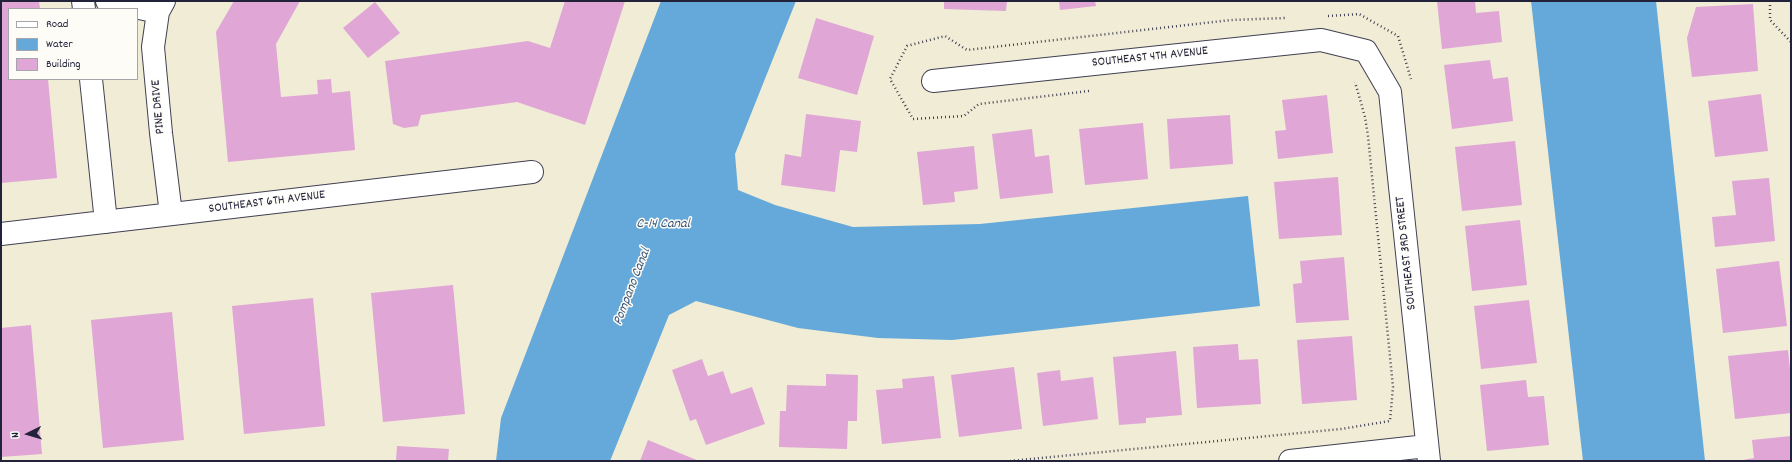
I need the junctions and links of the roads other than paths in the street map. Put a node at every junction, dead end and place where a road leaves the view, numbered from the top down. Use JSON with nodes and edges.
{"nodes":[{"id":1,"x":107,"y":1,"type":"edge"},
{"id":2,"x":161,"y":7,"type":"edge"},
{"id":3,"x":1366,"y":51,"type":"joint"},
{"id":4,"x":91,"y":80,"type":"edge"},
{"id":5,"x":934,"y":81,"type":"dead end"},
{"id":6,"x":532,"y":172,"type":"dead end"},
{"id":7,"x":172,"y":214,"type":"junction"},
{"id":8,"x":106,"y":222,"type":"junction"},
{"id":9,"x":1,"y":234,"type":"edge"},
{"id":10,"x":1428,"y":454,"type":"edge"},
{"id":11,"x":1290,"y":461,"type":"edge"}],
"edges":[{"from":1,"to":2,"type":"street"},
{"from":2,"to":7,"type":"street","name":"PINE DRIVE"},
{"from":3,"to":5,"type":"street","name":"SOUTHEAST 4TH AVENUE"},
{"from":3,"to":10,"type":"street","name":"SOUTHEAST 3RD STREET"},
{"from":4,"to":8,"type":"street"},
{"from":6,"to":7,"type":"street","name":"SOUTHEAST 6TH AVENUE"},
{"from":7,"to":8,"type":"street","name":"SOUTHEAST 6TH AVENUE"},
{"from":8,"to":9,"type":"street","name":"SOUTHEAST 6TH AVENUE"},
{"from":10,"to":11,"type":"street"}]}
